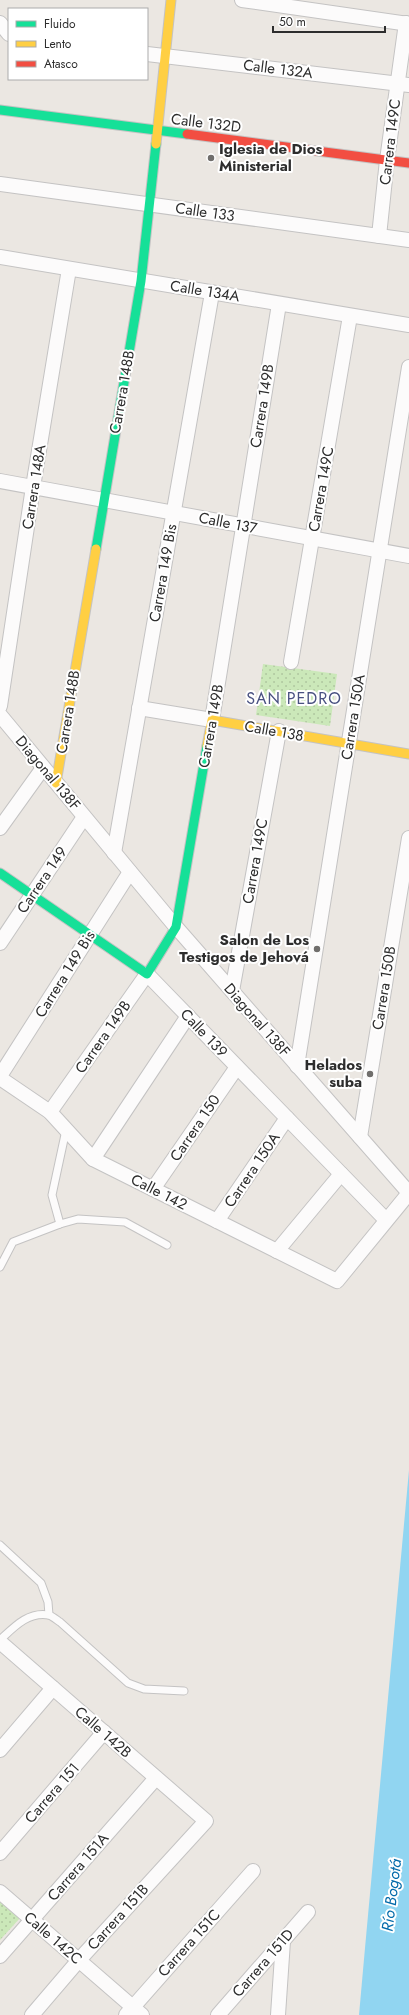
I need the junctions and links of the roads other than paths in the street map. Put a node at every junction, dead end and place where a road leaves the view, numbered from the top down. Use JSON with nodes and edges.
{"nodes":[{"id":1,"x":171,"y":0,"type":"edge"},
{"id":2,"x":242,"y":0,"type":"edge"},
{"id":3,"x":0,"y":23,"type":"edge"},
{"id":4,"x":408,"y":24,"type":"edge"},
{"id":5,"x":8,"y":33,"type":"edge"},
{"id":6,"x":148,"y":54,"type":"edge"},
{"id":7,"x":165,"y":56,"type":"junction"},
{"id":8,"x":403,"y":84,"type":"edge"},
{"id":9,"x":0,"y":110,"type":"edge"},
{"id":10,"x":157,"y":131,"type":"junction"},
{"id":11,"x":387,"y":160,"type":"junction"},
{"id":12,"x":409,"y":163,"type":"edge"},
{"id":13,"x":0,"y":184,"type":"edge"},
{"id":14,"x":149,"y":205,"type":"junction"},
{"id":15,"x":378,"y":236,"type":"junction"},
{"id":16,"x":409,"y":240,"type":"edge"},
{"id":17,"x":0,"y":258,"type":"edge"},
{"id":18,"x":69,"y":269,"type":"junction"},
{"id":19,"x":141,"y":281,"type":"junction"},
{"id":20,"x":212,"y":293,"type":"junction"},
{"id":21,"x":279,"y":304,"type":"junction"},
{"id":22,"x":350,"y":316,"type":"junction"},
{"id":23,"x":409,"y":325,"type":"edge"},
{"id":24,"x":409,"y":367,"type":"edge"},
{"id":25,"x":0,"y":481,"type":"edge"},
{"id":26,"x":33,"y":487,"type":"junction"},
{"id":27,"x":103,"y":500,"type":"junction"},
{"id":28,"x":173,"y":513,"type":"junction"},
{"id":29,"x":243,"y":526,"type":"junction"},
{"id":30,"x":312,"y":539,"type":"junction"},
{"id":31,"x":380,"y":551,"type":"junction"},
{"id":32,"x":409,"y":556,"type":"edge"},
{"id":33,"x":291,"y":662,"type":"dead end"},
{"id":34,"x":0,"y":706,"type":"edge"},
{"id":35,"x":139,"y":708,"type":"junction"},
{"id":36,"x":0,"y":715,"type":"edge"},
{"id":37,"x":212,"y":720,"type":"junction"},
{"id":38,"x":278,"y":731,"type":"junction"},
{"id":39,"x":349,"y":744,"type":"junction"},
{"id":40,"x":409,"y":754,"type":"edge"},
{"id":41,"x":43,"y":768,"type":"junction"},
{"id":42,"x":56,"y":783,"type":"junction"},
{"id":43,"x":84,"y":817,"type":"junction"},
{"id":44,"x":0,"y":828,"type":"edge"},
{"id":45,"x":409,"y":838,"type":"edge"},
{"id":46,"x":114,"y":853,"type":"junction"},
{"id":47,"x":130,"y":872,"type":"junction"},
{"id":48,"x":0,"y":873,"type":"edge"},
{"id":49,"x":32,"y":895,"type":"junction"},
{"id":50,"x":176,"y":927,"type":"junction"},
{"id":51,"x":89,"y":934,"type":"junction"},
{"id":52,"x":0,"y":943,"type":"edge"},
{"id":53,"x":147,"y":974,"type":"junction"},
{"id":54,"x":232,"y":991,"type":"junction"},
{"id":55,"x":188,"y":1016,"type":"junction"},
{"id":56,"x":297,"y":1066,"type":"junction"},
{"id":57,"x":237,"y":1067,"type":"junction"},
{"id":58,"x":0,"y":1077,"type":"edge"},
{"id":59,"x":50,"y":1112,"type":"junction"},
{"id":60,"x":287,"y":1118,"type":"junction"},
{"id":61,"x":66,"y":1130,"type":"junction"},
{"id":62,"x":360,"y":1137,"type":"junction"},
{"id":63,"x":93,"y":1159,"type":"junction"},
{"id":64,"x":341,"y":1174,"type":"junction"},
{"id":65,"x":153,"y":1189,"type":"junction"},
{"id":66,"x":409,"y":1193,"type":"edge"},
{"id":67,"x":386,"y":1220,"type":"junction"},
{"id":68,"x":217,"y":1221,"type":"junction"},
{"id":69,"x":60,"y":1224,"type":"junction"},
{"id":70,"x":167,"y":1245,"type":"dead end"},
{"id":71,"x":278,"y":1251,"type":"junction"},
{"id":72,"x":0,"y":1267,"type":"edge"},
{"id":73,"x":0,"y":1545,"type":"edge"},
{"id":74,"x":49,"y":1615,"type":"junction"},
{"id":75,"x":0,"y":1641,"type":"edge"},
{"id":76,"x":53,"y":1688,"type":"junction"},
{"id":77,"x":184,"y":1691,"type":"dead end"},
{"id":78,"x":104,"y":1732,"type":"junction"},
{"id":79,"x":0,"y":1750,"type":"edge"},
{"id":80,"x":156,"y":1778,"type":"junction"},
{"id":81,"x":206,"y":1821,"type":"joint"},
{"id":82,"x":0,"y":1853,"type":"edge"},
{"id":83,"x":253,"y":1871,"type":"dead end"},
{"id":84,"x":0,"y":1892,"type":"edge"},
{"id":85,"x":308,"y":1912,"type":"dead end"},
{"id":86,"x":32,"y":1920,"type":"junction"},
{"id":87,"x":283,"y":1940,"type":"junction"},
{"id":88,"x":0,"y":1956,"type":"edge"},
{"id":89,"x":79,"y":1960,"type":"junction"},
{"id":90,"x":134,"y":2012,"type":"edge"},
{"id":91,"x":32,"y":2015,"type":"edge"},
{"id":92,"x":218,"y":2015,"type":"edge"},
{"id":93,"x":278,"y":2015,"type":"edge"}],
"edges":[{"from":1,"to":7,"type":"main road","name":"Carrera 148B"},
{"from":2,"to":4,"type":"street"},
{"from":3,"to":5,"type":"street"},
{"from":4,"to":8,"type":"street","name":"Carrera 149C"},
{"from":6,"to":7,"type":"street","name":"Calle 132A"},
{"from":7,"to":8,"type":"street","name":"Calle 132A"},
{"from":7,"to":10,"type":"main road","name":"Carrera 148B"},
{"from":8,"to":11,"type":"street","name":"Carrera 149C"},
{"from":9,"to":10,"type":"main road","name":"Calle 132D"},
{"from":10,"to":11,"type":"main road","name":"Calle 132D"},
{"from":10,"to":14,"type":"main road","name":"Carrera 148B"},
{"from":11,"to":12,"type":"main road","name":"Calle 132D"},
{"from":11,"to":15,"type":"street","name":"Carrera 149C"},
{"from":13,"to":14,"type":"street","name":"Calle 133"},
{"from":14,"to":15,"type":"street","name":"Calle 133"},
{"from":14,"to":19,"type":"main road","name":"Carrera 148B"},
{"from":15,"to":16,"type":"street","name":"Calle 133"},
{"from":17,"to":18,"type":"street","name":"Calle 134A"},
{"from":18,"to":19,"type":"street","name":"Calle 134A"},
{"from":18,"to":26,"type":"street","name":"Carrera 148A"},
{"from":19,"to":20,"type":"street","name":"Calle 134A"},
{"from":19,"to":27,"type":"main road","name":"Carrera 148B"},
{"from":20,"to":21,"type":"street","name":"Calle 134A"},
{"from":20,"to":28,"type":"street","name":"Carrera 149 Bis"},
{"from":21,"to":22,"type":"street","name":"Calle 134A"},
{"from":21,"to":29,"type":"street","name":"Carrera 149B"},
{"from":22,"to":23,"type":"street","name":"Calle 134A"},
{"from":22,"to":30,"type":"street","name":"Carrera 149C"},
{"from":24,"to":31,"type":"street","name":"Carrera 150A"},
{"from":25,"to":26,"type":"street","name":"Calle 137"},
{"from":26,"to":27,"type":"street","name":"Calle 137"},
{"from":26,"to":34,"type":"street","name":"Carrera 148A"},
{"from":27,"to":28,"type":"street","name":"Calle 137"},
{"from":27,"to":42,"type":"main road","name":"Carrera 148B"},
{"from":28,"to":29,"type":"street","name":"Calle 137"},
{"from":28,"to":35,"type":"street","name":"Carrera 149 Bis"},
{"from":29,"to":30,"type":"street","name":"Calle 137"},
{"from":29,"to":37,"type":"street","name":"Carrera 149B"},
{"from":30,"to":31,"type":"street","name":"Calle 137"},
{"from":30,"to":33,"type":"street","name":"Carrera 149C"},
{"from":31,"to":32,"type":"street","name":"Calle 137"},
{"from":31,"to":39,"type":"street","name":"Carrera 150A"},
{"from":35,"to":37,"type":"street","name":"Calle 138"},
{"from":35,"to":46,"type":"street","name":"Carrera 149 Bis"},
{"from":36,"to":41,"type":"street","name":"Diagonal 138F"},
{"from":37,"to":38,"type":"main road","name":"Calle 138"},
{"from":37,"to":50,"type":"main road","name":"Carrera 149B"},
{"from":38,"to":39,"type":"main road","name":"Calle 138"},
{"from":38,"to":54,"type":"street","name":"Carrera 149C"},
{"from":39,"to":40,"type":"main road","name":"Calle 138"},
{"from":39,"to":56,"type":"street","name":"Carrera 150A"},
{"from":41,"to":42,"type":"street","name":"Diagonal 138F"},
{"from":41,"to":44,"type":"street","name":"Carrera 148B"},
{"from":42,"to":43,"type":"street","name":"Diagonal 138F"},
{"from":43,"to":46,"type":"street","name":"Diagonal 138F"},
{"from":43,"to":49,"type":"street","name":"Carrera 149"},
{"from":45,"to":62,"type":"street","name":"Carrera 150B"},
{"from":46,"to":47,"type":"street","name":"Diagonal 138F"},
{"from":47,"to":50,"type":"street","name":"Diagonal 138F"},
{"from":47,"to":51,"type":"street","name":"Carrera 149 Bis"},
{"from":48,"to":49,"type":"main road","name":"Calle 139"},
{"from":49,"to":51,"type":"main road","name":"Calle 139"},
{"from":49,"to":52,"type":"street","name":"Carrera 149"},
{"from":50,"to":53,"type":"main road","name":"Carrera 149B"},
{"from":50,"to":54,"type":"street","name":"Diagonal 138F"},
{"from":51,"to":53,"type":"main road","name":"Calle 139"},
{"from":51,"to":58,"type":"street","name":"Carrera 149 Bis"},
{"from":53,"to":55,"type":"street","name":"Calle 139"},
{"from":53,"to":59,"type":"street","name":"Carrera 149B"},
{"from":54,"to":56,"type":"street","name":"Diagonal 138F"},
{"from":55,"to":57,"type":"street","name":"Calle 139"},
{"from":55,"to":63,"type":"street"},
{"from":56,"to":62,"type":"street","name":"Diagonal 138F"},
{"from":57,"to":60,"type":"street","name":"Calle 139"},
{"from":57,"to":65,"type":"street","name":"Carrera 150"},
{"from":58,"to":59,"type":"street","name":"Calle 142"},
{"from":59,"to":61,"type":"street","name":"Calle 142"},
{"from":60,"to":64,"type":"street","name":"Calle 139"},
{"from":60,"to":68,"type":"street","name":"Carrera 150A"},
{"from":61,"to":63,"type":"street","name":"Calle 142"},
{"from":61,"to":69,"type":"lane"},
{"from":62,"to":66,"type":"street","name":"Diagonal 138F"},
{"from":63,"to":65,"type":"street","name":"Calle 142"},
{"from":64,"to":67,"type":"street","name":"Calle 139"},
{"from":64,"to":71,"type":"street"},
{"from":65,"to":68,"type":"street","name":"Calle 142"},
{"from":66,"to":67,"type":"street"},
{"from":67,"to":71,"type":"street","name":"Calle 142"},
{"from":68,"to":71,"type":"street","name":"Calle 142"},
{"from":69,"to":70,"type":"lane"},
{"from":69,"to":72,"type":"lane"},
{"from":73,"to":74,"type":"lane"},
{"from":74,"to":75,"type":"lane"},
{"from":74,"to":77,"type":"lane"},
{"from":75,"to":76,"type":"street","name":"Calle 142B"},
{"from":76,"to":78,"type":"street","name":"Calle 142B"},
{"from":76,"to":79,"type":"street"},
{"from":78,"to":80,"type":"street","name":"Calle 142B"},
{"from":78,"to":82,"type":"street","name":"Carrera 151"},
{"from":80,"to":81,"type":"street","name":"Calle 142B"},
{"from":80,"to":86,"type":"street","name":"Carrera 151A"},
{"from":81,"to":89,"type":"street","name":"Carrera 151B"},
{"from":83,"to":90,"type":"street","name":"Carrera 151C"},
{"from":84,"to":86,"type":"street","name":"Calle 142C"},
{"from":85,"to":87,"type":"street","name":"Carrera 151D"},
{"from":86,"to":88,"type":"street","name":"Carrera 151A"},
{"from":86,"to":89,"type":"street","name":"Calle 142C"},
{"from":87,"to":92,"type":"street","name":"Carrera 151D"},
{"from":87,"to":93,"type":"street"},
{"from":89,"to":90,"type":"street","name":"Calle 142C"},
{"from":89,"to":91,"type":"street","name":"Carrera 151B"}]}
